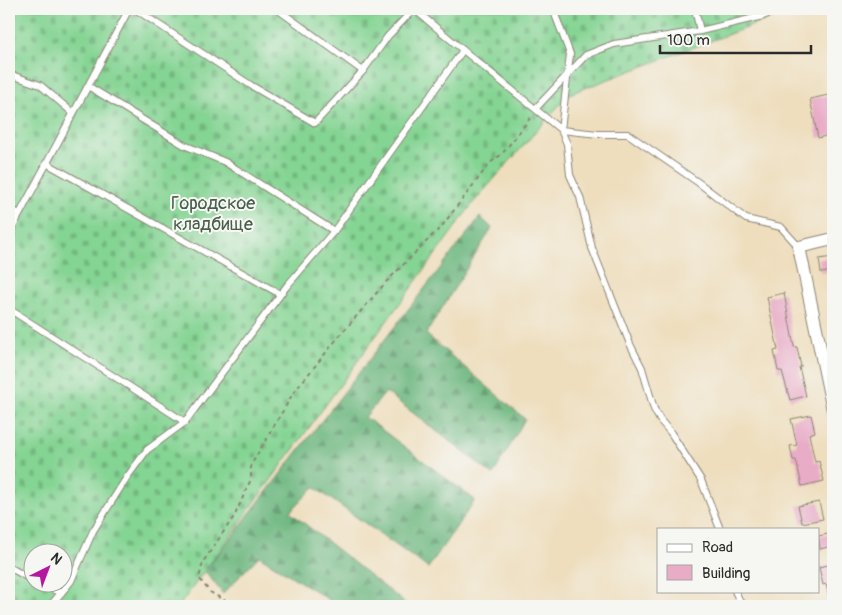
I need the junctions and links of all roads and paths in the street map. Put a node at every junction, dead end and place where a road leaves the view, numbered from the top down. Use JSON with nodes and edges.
{"nodes":[{"id":1,"x":129,"y":9,"type":"edge"},
{"id":2,"x":134,"y":9,"type":"edge"},
{"id":3,"x":277,"y":9,"type":"edge"},
{"id":4,"x":414,"y":9,"type":"edge"},
{"id":5,"x":553,"y":9,"type":"edge"},
{"id":6,"x":695,"y":9,"type":"edge"},
{"id":7,"x":781,"y":9,"type":"edge"},
{"id":8,"x":700,"y":32,"type":"junction"},
{"id":9,"x":463,"y":50,"type":"junction"},
{"id":10,"x":363,"y":71,"type":"junction"},
{"id":11,"x":9,"y":74,"type":"edge"},
{"id":12,"x":568,"y":75,"type":"junction"},
{"id":13,"x":88,"y":86,"type":"junction"},
{"id":14,"x":536,"y":108,"type":"junction"},
{"id":15,"x":73,"y":113,"type":"junction"},
{"id":16,"x":561,"y":130,"type":"junction"},
{"id":17,"x":46,"y":163,"type":"junction"},
{"id":18,"x":9,"y":208,"type":"edge"},
{"id":19,"x":19,"y":214,"type":"junction"},
{"id":20,"x":334,"y":230,"type":"junction"},
{"id":21,"x":9,"y":234,"type":"edge"},
{"id":22,"x":833,"y":240,"type":"edge"},
{"id":23,"x":799,"y":247,"type":"junction"},
{"id":24,"x":280,"y":294,"type":"junction"},
{"id":25,"x":9,"y":309,"type":"edge"},
{"id":26,"x":833,"y":410,"type":"edge"},
{"id":27,"x":185,"y":422,"type":"junction"},
{"id":28,"x":720,"y":528,"type":"edge"},
{"id":29,"x":9,"y":567,"type":"edge"},
{"id":30,"x":22,"y":574,"type":"edge"},
{"id":31,"x":735,"y":592,"type":"edge"},
{"id":32,"x":61,"y":593,"type":"joint"},
{"id":33,"x":50,"y":606,"type":"edge"},
{"id":34,"x":234,"y":606,"type":"edge"},
{"id":35,"x":742,"y":606,"type":"edge"}],
"edges":[{"from":1,"to":13,"type":"lane"},
{"from":2,"to":10,"type":"lane"},
{"from":3,"to":10,"type":"lane"},
{"from":4,"to":9,"type":"lane"},
{"from":4,"to":10,"type":"lane"},
{"from":5,"to":12,"type":"lane"},
{"from":6,"to":8,"type":"lane"},
{"from":7,"to":8,"type":"lane"},
{"from":8,"to":12,"type":"lane"},
{"from":9,"to":14,"type":"lane"},
{"from":9,"to":20,"type":"lane"},
{"from":11,"to":15,"type":"lane"},
{"from":12,"to":14,"type":"lane"},
{"from":12,"to":16,"type":"lane"},
{"from":13,"to":15,"type":"lane"},
{"from":13,"to":20,"type":"lane"},
{"from":14,"to":16,"type":"lane"},
{"from":14,"to":34,"type":"path"},
{"from":15,"to":17,"type":"lane"},
{"from":16,"to":23,"type":"lane"},
{"from":16,"to":28,"type":"lane"},
{"from":17,"to":19,"type":"lane"},
{"from":17,"to":24,"type":"lane"},
{"from":18,"to":19,"type":"lane"},
{"from":19,"to":21,"type":"lane"},
{"from":20,"to":24,"type":"lane"},
{"from":22,"to":23,"type":"street"},
{"from":23,"to":26,"type":"street"},
{"from":24,"to":27,"type":"lane"},
{"from":25,"to":27,"type":"lane"},
{"from":27,"to":32,"type":"lane"},
{"from":29,"to":30,"type":"lane"},
{"from":31,"to":35,"type":"lane"},
{"from":32,"to":33,"type":"lane"}]}
